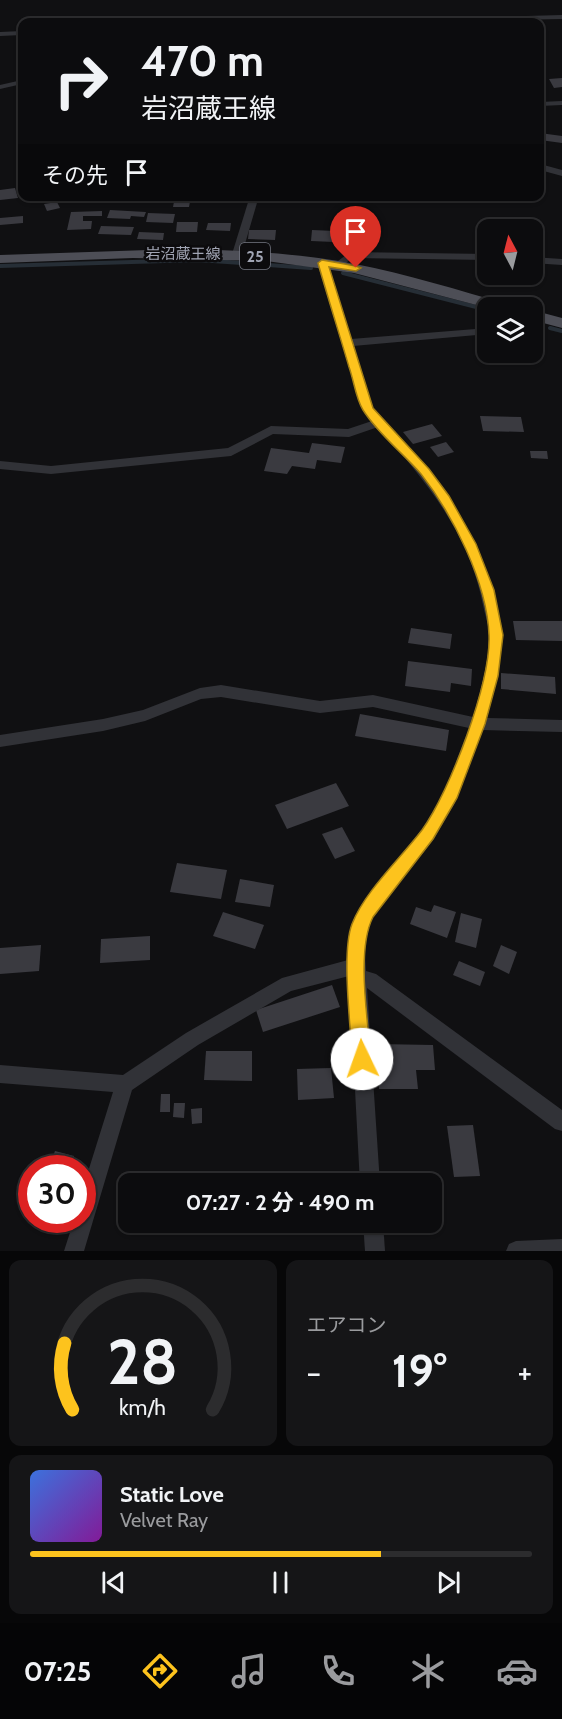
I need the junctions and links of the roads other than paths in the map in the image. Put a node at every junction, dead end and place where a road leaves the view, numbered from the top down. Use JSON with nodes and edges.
{"nodes":[{"id":1,"x":562,"y":17,"type":"edge"},
{"id":2,"x":527,"y":18,"type":"edge"},
{"id":3,"x":18,"y":33,"type":"edge"},
{"id":4,"x":0,"y":34,"type":"edge"},
{"id":5,"x":18,"y":83,"type":"edge"},
{"id":6,"x":0,"y":87,"type":"edge"},
{"id":7,"x":562,"y":103,"type":"edge"},
{"id":8,"x":544,"y":104,"type":"edge"},
{"id":9,"x":544,"y":168,"type":"edge"},
{"id":10,"x":562,"y":173,"type":"edge"},
{"id":11,"x":253,"y":201,"type":"edge"},
{"id":12,"x":237,"y":254,"type":"junction"},
{"id":13,"x":477,"y":257,"type":"edge"},
{"id":14,"x":0,"y":259,"type":"edge"},
{"id":15,"x":543,"y":261,"type":"edge"},
{"id":16,"x":562,"y":262,"type":"edge"},
{"id":17,"x":330,"y":264,"type":"junction"},
{"id":18,"x":477,"y":301,"type":"edge"},
{"id":19,"x":543,"y":320,"type":"edge"},
{"id":20,"x":562,"y":323,"type":"edge"},
{"id":21,"x":477,"y":331,"type":"edge"},
{"id":22,"x":347,"y":343,"type":"junction"},
{"id":23,"x":379,"y":422,"type":"junction"},
{"id":24,"x":0,"y":465,"type":"edge"},
{"id":25,"x":478,"y":724,"type":"junction"},
{"id":26,"x":562,"y":726,"type":"edge"},
{"id":27,"x":0,"y":741,"type":"edge"},
{"id":28,"x":357,"y":973,"type":"junction"},
{"id":29,"x":0,"y":1074,"type":"edge"},
{"id":30,"x":125,"y":1084,"type":"junction"},
{"id":31,"x":562,"y":1122,"type":"edge"},
{"id":32,"x":369,"y":1173,"type":"edge"},
{"id":33,"x":374,"y":1233,"type":"edge"},
{"id":34,"x":562,"y":1249,"type":"edge"},
{"id":35,"x":74,"y":1251,"type":"edge"},
{"id":36,"x":375,"y":1251,"type":"edge"},
{"id":37,"x":516,"y":1251,"type":"edge"}],
"edges":[{"from":1,"to":2,"type":"street"},
{"from":3,"to":4,"type":"street"},
{"from":5,"to":6,"type":"street"},
{"from":7,"to":8,"type":"street"},
{"from":9,"to":10,"type":"street"},
{"from":11,"to":12,"type":"street"},
{"from":12,"to":14,"type":"main road","name":"岩沼蔵王線","number":"25"},
{"from":12,"to":17,"type":"main road","name":"岩沼蔵王線","number":"25"},
{"from":13,"to":17,"type":"street"},
{"from":15,"to":16,"type":"street"},
{"from":17,"to":18,"type":"main road","name":"岩沼蔵王線","number":"25"},
{"from":17,"to":22,"type":"street"},
{"from":19,"to":20,"type":"main road"},
{"from":21,"to":22,"type":"street"},
{"from":22,"to":23,"type":"street"},
{"from":23,"to":24,"type":"street"},
{"from":23,"to":25,"type":"street"},
{"from":25,"to":26,"type":"street"},
{"from":25,"to":27,"type":"street"},
{"from":25,"to":28,"type":"street"},
{"from":28,"to":30,"type":"street"},
{"from":28,"to":31,"type":"street"},
{"from":28,"to":32,"type":"street"},
{"from":29,"to":30,"type":"street"},
{"from":30,"to":35,"type":"street"},
{"from":33,"to":36,"type":"street"},
{"from":34,"to":37,"type":"street"}]}
